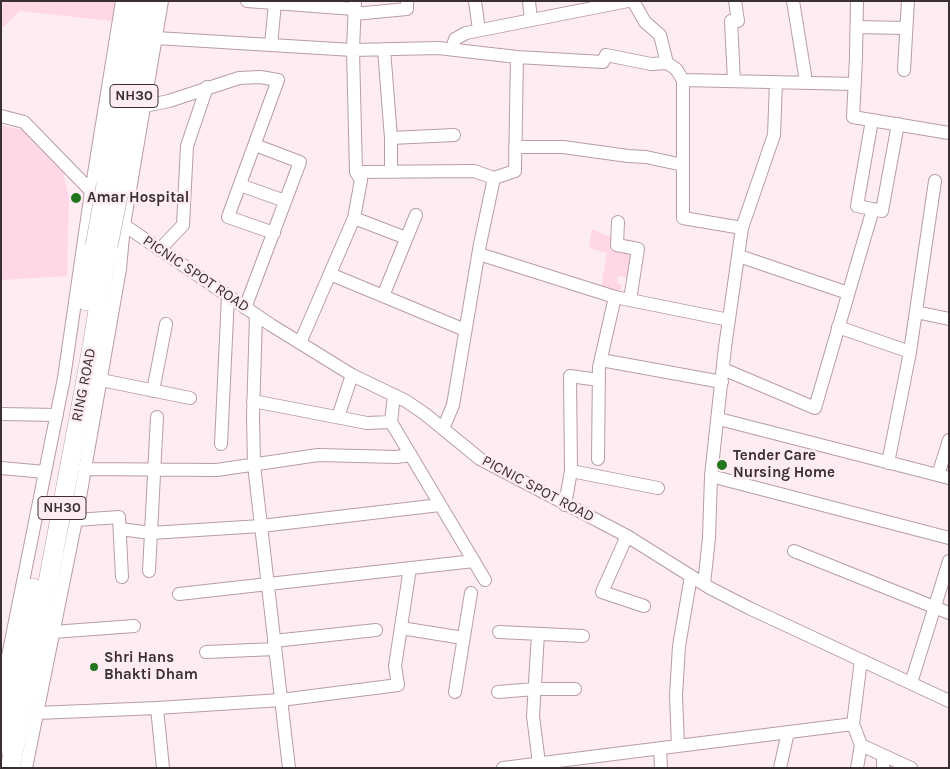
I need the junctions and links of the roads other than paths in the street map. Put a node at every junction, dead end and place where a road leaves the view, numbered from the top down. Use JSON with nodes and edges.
{"nodes":[{"id":1,"x":122,"y":1,"type":"edge"},
{"id":2,"x":136,"y":1,"type":"edge"},
{"id":3,"x":150,"y":1,"type":"edge"},
{"id":4,"x":162,"y":1,"type":"edge"},
{"id":5,"x":247,"y":1,"type":"edge"},
{"id":6,"x":407,"y":1,"type":"edge"},
{"id":7,"x":475,"y":1,"type":"edge"},
{"id":8,"x":529,"y":1,"type":"edge"},
{"id":9,"x":628,"y":1,"type":"edge"},
{"id":10,"x":633,"y":1,"type":"edge"},
{"id":11,"x":735,"y":1,"type":"edge"},
{"id":12,"x":793,"y":1,"type":"edge"},
{"id":13,"x":857,"y":1,"type":"edge"},
{"id":14,"x":908,"y":1,"type":"edge"},
{"id":15,"x":275,"y":3,"type":"junction"},
{"id":16,"x":293,"y":3,"type":"edge"},
{"id":17,"x":355,"y":8,"type":"edge"},
{"id":18,"x":531,"y":20,"type":"junction"},
{"id":19,"x":857,"y":27,"type":"junction"},
{"id":20,"x":906,"y":28,"type":"junction"},
{"id":21,"x":479,"y":30,"type":"junction"},
{"id":22,"x":156,"y":38,"type":"junction"},
{"id":23,"x":271,"y":45,"type":"junction"},
{"id":24,"x":384,"y":49,"type":"junction"},
{"id":25,"x":452,"y":49,"type":"junction"},
{"id":26,"x":353,"y":50,"type":"junction"},
{"id":27,"x":517,"y":57,"type":"junction"},
{"id":28,"x":667,"y":63,"type":"junction"},
{"id":29,"x":904,"y":70,"type":"dead end"},
{"id":30,"x":683,"y":80,"type":"junction"},
{"id":31,"x":734,"y":81,"type":"junction"},
{"id":32,"x":776,"y":82,"type":"junction"},
{"id":33,"x":804,"y":83,"type":"junction"},
{"id":34,"x":855,"y":84,"type":"junction"},
{"id":35,"x":207,"y":87,"type":"junction"},
{"id":36,"x":144,"y":106,"type":"junction"},
{"id":37,"x":1,"y":116,"type":"edge"},
{"id":38,"x":872,"y":120,"type":"junction"},
{"id":39,"x":898,"y":124,"type":"junction"},
{"id":40,"x":949,"y":133,"type":"edge"},
{"id":41,"x":454,"y":135,"type":"dead end"},
{"id":42,"x":391,"y":138,"type":"junction"},
{"id":43,"x":255,"y":145,"type":"junction"},
{"id":44,"x":516,"y":147,"type":"junction"},
{"id":45,"x":683,"y":166,"type":"junction"},
{"id":46,"x":391,"y":171,"type":"junction"},
{"id":47,"x":356,"y":172,"type":"junction"},
{"id":48,"x":494,"y":178,"type":"junction"},
{"id":49,"x":935,"y":181,"type":"dead end"},
{"id":50,"x":240,"y":185,"type":"junction"},
{"id":51,"x":91,"y":192,"type":"junction"},
{"id":52,"x":285,"y":201,"type":"junction"},
{"id":53,"x":873,"y":209,"type":"junction"},
{"id":54,"x":416,"y":215,"type":"dead end"},
{"id":55,"x":354,"y":218,"type":"junction"},
{"id":56,"x":618,"y":222,"type":"dead end"},
{"id":57,"x":124,"y":225,"type":"junction"},
{"id":58,"x":742,"y":228,"type":"junction"},
{"id":59,"x":274,"y":233,"type":"junction"},
{"id":60,"x":406,"y":238,"type":"junction"},
{"id":61,"x":102,"y":245,"type":"junction"},
{"id":62,"x":160,"y":249,"type":"junction"},
{"id":63,"x":479,"y":254,"type":"junction"},
{"id":64,"x":738,"y":256,"type":"junction"},
{"id":65,"x":330,"y":274,"type":"junction"},
{"id":66,"x":848,"y":293,"type":"junction"},
{"id":67,"x":228,"y":296,"type":"junction"},
{"id":68,"x":383,"y":296,"type":"junction"},
{"id":69,"x":614,"y":297,"type":"junction"},
{"id":70,"x":630,"y":300,"type":"junction"},
{"id":71,"x":245,"y":308,"type":"junction"},
{"id":72,"x":916,"y":312,"type":"junction"},
{"id":73,"x":256,"y":315,"type":"junction"},
{"id":74,"x":949,"y":319,"type":"edge"},
{"id":75,"x":729,"y":320,"type":"junction"},
{"id":76,"x":166,"y":324,"type":"dead end"},
{"id":77,"x":838,"y":327,"type":"junction"},
{"id":78,"x":466,"y":330,"type":"junction"},
{"id":79,"x":300,"y":343,"type":"junction"},
{"id":80,"x":910,"y":352,"type":"junction"},
{"id":81,"x":601,"y":360,"type":"junction"},
{"id":82,"x":724,"y":369,"type":"junction"},
{"id":83,"x":352,"y":375,"type":"junction"},
{"id":84,"x":101,"y":380,"type":"junction"},
{"id":85,"x":599,"y":380,"type":"junction"},
{"id":86,"x":722,"y":382,"type":"junction"},
{"id":87,"x":154,"y":392,"type":"junction"},
{"id":88,"x":394,"y":395,"type":"junction"},
{"id":89,"x":190,"y":398,"type":"dead end"},
{"id":90,"x":253,"y":401,"type":"junction"},
{"id":91,"x":1,"y":414,"type":"edge"},
{"id":92,"x":57,"y":415,"type":"junction"},
{"id":93,"x":157,"y":417,"type":"dead end"},
{"id":94,"x":338,"y":417,"type":"junction"},
{"id":95,"x":719,"y":419,"type":"junction"},
{"id":96,"x":391,"y":422,"type":"junction"},
{"id":97,"x":443,"y":429,"type":"junction"},
{"id":98,"x":949,"y":440,"type":"edge"},
{"id":99,"x":221,"y":444,"type":"dead end"},
{"id":100,"x":411,"y":455,"type":"junction"},
{"id":101,"x":598,"y":459,"type":"dead end"},
{"id":102,"x":888,"y":463,"type":"junction"},
{"id":103,"x":254,"y":465,"type":"junction"},
{"id":104,"x":1,"y":468,"type":"edge"},
{"id":105,"x":84,"y":468,"type":"junction"},
{"id":106,"x":155,"y":470,"type":"junction"},
{"id":107,"x":571,"y":471,"type":"junction"},
{"id":108,"x":45,"y":472,"type":"junction"},
{"id":109,"x":711,"y":476,"type":"junction"},
{"id":110,"x":943,"y":477,"type":"edge"},
{"id":111,"x":658,"y":488,"type":"dead end"},
{"id":112,"x":565,"y":504,"type":"junction"},
{"id":113,"x":440,"y":505,"type":"junction"},
{"id":114,"x":76,"y":520,"type":"junction"},
{"id":115,"x":261,"y":526,"type":"junction"},
{"id":116,"x":120,"y":529,"type":"junction"},
{"id":117,"x":151,"y":533,"type":"junction"},
{"id":118,"x":627,"y":536,"type":"junction"},
{"id":119,"x":949,"y":538,"type":"edge"},
{"id":120,"x":794,"y":551,"type":"dead end"},
{"id":121,"x":474,"y":561,"type":"junction"},
{"id":122,"x":949,"y":561,"type":"edge"},
{"id":123,"x":410,"y":568,"type":"junction"},
{"id":124,"x":150,"y":571,"type":"dead end"},
{"id":125,"x":691,"y":576,"type":"junction"},
{"id":126,"x":122,"y":577,"type":"dead end"},
{"id":127,"x":485,"y":580,"type":"dead end"},
{"id":128,"x":267,"y":584,"type":"junction"},
{"id":129,"x":704,"y":584,"type":"junction"},
{"id":130,"x":470,"y":593,"type":"dead end"},
{"id":131,"x":179,"y":594,"type":"dead end"},
{"id":132,"x":644,"y":606,"type":"dead end"},
{"id":133,"x":934,"y":608,"type":"junction"},
{"id":134,"x":949,"y":614,"type":"edge"},
{"id":135,"x":134,"y":626,"type":"dead end"},
{"id":136,"x":401,"y":628,"type":"junction"},
{"id":137,"x":376,"y":630,"type":"dead end"},
{"id":138,"x":53,"y":632,"type":"junction"},
{"id":139,"x":499,"y":632,"type":"dead end"},
{"id":140,"x":538,"y":634,"type":"junction"},
{"id":141,"x":583,"y":636,"type":"dead end"},
{"id":142,"x":463,"y":638,"type":"junction"},
{"id":143,"x":6,"y":643,"type":"edge"},
{"id":144,"x":274,"y":645,"type":"junction"},
{"id":145,"x":206,"y":652,"type":"dead end"},
{"id":146,"x":861,"y":660,"type":"junction"},
{"id":147,"x":911,"y":683,"type":"junction"},
{"id":148,"x":535,"y":689,"type":"junction"},
{"id":149,"x":575,"y":689,"type":"dead end"},
{"id":150,"x":1,"y":691,"type":"edge"},
{"id":151,"x":455,"y":692,"type":"dead end"},
{"id":152,"x":498,"y":692,"type":"dead end"},
{"id":153,"x":281,"y":700,"type":"junction"},
{"id":154,"x":949,"y":701,"type":"edge"},
{"id":155,"x":158,"y":708,"type":"junction"},
{"id":156,"x":37,"y":713,"type":"junction"},
{"id":157,"x":853,"y":724,"type":"junction"},
{"id":158,"x":788,"y":732,"type":"junction"},
{"id":159,"x":1,"y":744,"type":"edge"},
{"id":160,"x":861,"y":745,"type":"junction"},
{"id":161,"x":678,"y":746,"type":"junction"},
{"id":162,"x":660,"y":748,"type":"junction"},
{"id":163,"x":883,"y":761,"type":"edge"},
{"id":164,"x":539,"y":763,"type":"junction"},
{"id":165,"x":572,"y":764,"type":"edge"},
{"id":166,"x":10,"y":768,"type":"edge"},
{"id":167,"x":26,"y":768,"type":"edge"},
{"id":168,"x":163,"y":768,"type":"edge"},
{"id":169,"x":289,"y":768,"type":"edge"},
{"id":170,"x":503,"y":768,"type":"edge"},
{"id":171,"x":661,"y":768,"type":"edge"},
{"id":172,"x":780,"y":768,"type":"edge"},
{"id":173,"x":857,"y":768,"type":"edge"},
{"id":174,"x":911,"y":768,"type":"edge"}],
"edges":[{"from":1,"to":51,"type":"street"},
{"from":2,"to":61,"type":"highway","name":"RING ROAD","number":"NH30","bridge":true},
{"from":3,"to":61,"type":"highway","name":"RING ROAD","number":"NH30","bridge":true},
{"from":4,"to":22,"type":"street"},
{"from":5,"to":15,"type":"street"},
{"from":6,"to":17,"type":"street"},
{"from":7,"to":21,"type":"street"},
{"from":8,"to":18,"type":"street"},
{"from":9,"to":18,"type":"street"},
{"from":10,"to":28,"type":"street"},
{"from":11,"to":31,"type":"street"},
{"from":12,"to":33,"type":"street"},
{"from":13,"to":19,"type":"street"},
{"from":14,"to":20,"type":"street"},
{"from":15,"to":16,"type":"street"},
{"from":15,"to":23,"type":"street"},
{"from":16,"to":17,"type":"street"},
{"from":17,"to":26,"type":"street"},
{"from":18,"to":21,"type":"street"},
{"from":19,"to":20,"type":"street"},
{"from":19,"to":34,"type":"street"},
{"from":20,"to":29,"type":"street"},
{"from":21,"to":25,"type":"street"},
{"from":22,"to":23,"type":"street"},
{"from":22,"to":36,"type":"street"},
{"from":23,"to":26,"type":"street"},
{"from":24,"to":25,"type":"street"},
{"from":24,"to":26,"type":"street"},
{"from":24,"to":42,"type":"street"},
{"from":25,"to":27,"type":"street"},
{"from":26,"to":47,"type":"street"},
{"from":27,"to":28,"type":"street"},
{"from":27,"to":44,"type":"street"},
{"from":28,"to":30,"type":"street"},
{"from":30,"to":31,"type":"street"},
{"from":30,"to":45,"type":"street"},
{"from":31,"to":32,"type":"street"},
{"from":32,"to":33,"type":"street"},
{"from":32,"to":58,"type":"street"},
{"from":33,"to":34,"type":"street"},
{"from":34,"to":38,"type":"street"},
{"from":35,"to":36,"type":"street"},
{"from":35,"to":43,"type":"street"},
{"from":35,"to":62,"type":"street"},
{"from":36,"to":57,"type":"street"},
{"from":37,"to":51,"type":"street"},
{"from":38,"to":39,"type":"street"},
{"from":38,"to":53,"type":"street"},
{"from":39,"to":40,"type":"street"},
{"from":39,"to":53,"type":"street"},
{"from":41,"to":42,"type":"street"},
{"from":42,"to":46,"type":"street"},
{"from":43,"to":50,"type":"street"},
{"from":43,"to":52,"type":"street"},
{"from":44,"to":45,"type":"street"},
{"from":44,"to":48,"type":"street"},
{"from":45,"to":58,"type":"street"},
{"from":46,"to":47,"type":"street"},
{"from":46,"to":48,"type":"street"},
{"from":47,"to":55,"type":"street"},
{"from":48,"to":63,"type":"street"},
{"from":49,"to":72,"type":"street"},
{"from":50,"to":52,"type":"street"},
{"from":50,"to":59,"type":"street"},
{"from":51,"to":57,"type":"street","name":"PICNIC SPOT ROAD"},
{"from":51,"to":61,"type":"street"},
{"from":52,"to":59,"type":"street"},
{"from":53,"to":66,"type":"street"},
{"from":54,"to":60,"type":"street"},
{"from":55,"to":60,"type":"street"},
{"from":55,"to":65,"type":"street"},
{"from":56,"to":70,"type":"street"},
{"from":57,"to":61,"type":"street"},
{"from":57,"to":62,"type":"street","name":"PICNIC SPOT ROAD"},
{"from":58,"to":64,"type":"street"},
{"from":59,"to":71,"type":"street"},
{"from":60,"to":68,"type":"street"},
{"from":61,"to":84,"type":"street"},
{"from":61,"to":92,"type":"street"},
{"from":61,"to":159,"type":"highway","name":"RING ROAD","number":"NH30"},
{"from":61,"to":166,"type":"highway","name":"RING ROAD","number":"NH30"},
{"from":62,"to":67,"type":"street","name":"PICNIC SPOT ROAD"},
{"from":63,"to":69,"type":"street"},
{"from":63,"to":78,"type":"street"},
{"from":64,"to":66,"type":"street"},
{"from":64,"to":75,"type":"street"},
{"from":65,"to":68,"type":"street"},
{"from":65,"to":79,"type":"street"},
{"from":66,"to":77,"type":"street"},
{"from":67,"to":71,"type":"street","name":"PICNIC SPOT ROAD"},
{"from":67,"to":99,"type":"street"},
{"from":68,"to":78,"type":"street"},
{"from":69,"to":70,"type":"street"},
{"from":69,"to":81,"type":"street"},
{"from":70,"to":75,"type":"street"},
{"from":71,"to":73,"type":"street","name":"PICNIC SPOT ROAD"},
{"from":72,"to":74,"type":"street"},
{"from":72,"to":80,"type":"street"},
{"from":73,"to":79,"type":"street","name":"PICNIC SPOT ROAD"},
{"from":73,"to":90,"type":"street"},
{"from":75,"to":82,"type":"street"},
{"from":76,"to":87,"type":"street"},
{"from":77,"to":80,"type":"street"},
{"from":77,"to":82,"type":"street"},
{"from":78,"to":97,"type":"street"},
{"from":79,"to":83,"type":"street","name":"PICNIC SPOT ROAD"},
{"from":80,"to":102,"type":"street"},
{"from":81,"to":85,"type":"street"},
{"from":81,"to":86,"type":"street"},
{"from":82,"to":86,"type":"street"},
{"from":83,"to":88,"type":"street","name":"PICNIC SPOT ROAD"},
{"from":83,"to":94,"type":"street"},
{"from":84,"to":87,"type":"street"},
{"from":84,"to":105,"type":"street"},
{"from":85,"to":101,"type":"street"},
{"from":85,"to":107,"type":"street"},
{"from":86,"to":95,"type":"street"},
{"from":87,"to":89,"type":"street"},
{"from":88,"to":96,"type":"street"},
{"from":88,"to":97,"type":"street","name":"PICNIC SPOT ROAD"},
{"from":90,"to":94,"type":"street"},
{"from":90,"to":103,"type":"street"},
{"from":91,"to":92,"type":"street"},
{"from":92,"to":108,"type":"street"},
{"from":93,"to":106,"type":"street"},
{"from":94,"to":96,"type":"street"},
{"from":95,"to":102,"type":"street"},
{"from":95,"to":109,"type":"street"},
{"from":96,"to":100,"type":"street"},
{"from":97,"to":112,"type":"street","name":"PICNIC SPOT ROAD"},
{"from":98,"to":110,"type":"street"},
{"from":100,"to":103,"type":"street"},
{"from":100,"to":113,"type":"street"},
{"from":102,"to":110,"type":"street"},
{"from":103,"to":106,"type":"street"},
{"from":103,"to":115,"type":"street"},
{"from":104,"to":108,"type":"street"},
{"from":105,"to":106,"type":"street"},
{"from":105,"to":114,"type":"street"},
{"from":106,"to":117,"type":"street"},
{"from":107,"to":111,"type":"street"},
{"from":107,"to":112,"type":"street"},
{"from":108,"to":143,"type":"street"},
{"from":109,"to":119,"type":"street"},
{"from":109,"to":129,"type":"street"},
{"from":112,"to":118,"type":"street","name":"PICNIC SPOT ROAD"},
{"from":113,"to":115,"type":"street"},
{"from":113,"to":121,"type":"street"},
{"from":114,"to":116,"type":"street"},
{"from":114,"to":138,"type":"street"},
{"from":115,"to":117,"type":"street"},
{"from":115,"to":128,"type":"street"},
{"from":116,"to":117,"type":"street"},
{"from":116,"to":126,"type":"street"},
{"from":117,"to":124,"type":"street"},
{"from":118,"to":125,"type":"street","name":"PICNIC SPOT ROAD"},
{"from":118,"to":132,"type":"street"},
{"from":120,"to":133,"type":"street"},
{"from":121,"to":123,"type":"street"},
{"from":121,"to":127,"type":"street"},
{"from":122,"to":133,"type":"street"},
{"from":123,"to":128,"type":"street"},
{"from":123,"to":136,"type":"street"},
{"from":125,"to":129,"type":"street","name":"PICNIC SPOT ROAD"},
{"from":125,"to":161,"type":"street"},
{"from":128,"to":131,"type":"street"},
{"from":128,"to":144,"type":"street"},
{"from":129,"to":146,"type":"street","name":"PICNIC SPOT ROAD"},
{"from":130,"to":142,"type":"street"},
{"from":133,"to":134,"type":"street"},
{"from":133,"to":147,"type":"street"},
{"from":135,"to":138,"type":"street"},
{"from":136,"to":142,"type":"street"},
{"from":136,"to":153,"type":"street"},
{"from":137,"to":144,"type":"street"},
{"from":138,"to":156,"type":"street"},
{"from":139,"to":140,"type":"street"},
{"from":140,"to":141,"type":"street"},
{"from":140,"to":148,"type":"street"},
{"from":142,"to":151,"type":"street"},
{"from":143,"to":150,"type":"street"},
{"from":144,"to":145,"type":"street"},
{"from":144,"to":153,"type":"street"},
{"from":146,"to":147,"type":"street","name":"PICNIC SPOT ROAD"},
{"from":146,"to":157,"type":"street"},
{"from":147,"to":154,"type":"street","name":"PICNIC SPOT ROAD"},
{"from":148,"to":149,"type":"street"},
{"from":148,"to":152,"type":"street"},
{"from":148,"to":164,"type":"street"},
{"from":153,"to":155,"type":"street"},
{"from":153,"to":169,"type":"street"},
{"from":155,"to":156,"type":"street"},
{"from":155,"to":168,"type":"street"},
{"from":156,"to":167,"type":"street"},
{"from":157,"to":158,"type":"street"},
{"from":157,"to":160,"type":"street"},
{"from":158,"to":161,"type":"street"},
{"from":158,"to":172,"type":"street"},
{"from":160,"to":163,"type":"street"},
{"from":160,"to":173,"type":"street"},
{"from":161,"to":162,"type":"street"},
{"from":162,"to":165,"type":"street"},
{"from":162,"to":171,"type":"street"},
{"from":163,"to":174,"type":"street"},
{"from":164,"to":165,"type":"street"},
{"from":164,"to":170,"type":"street"}]}
